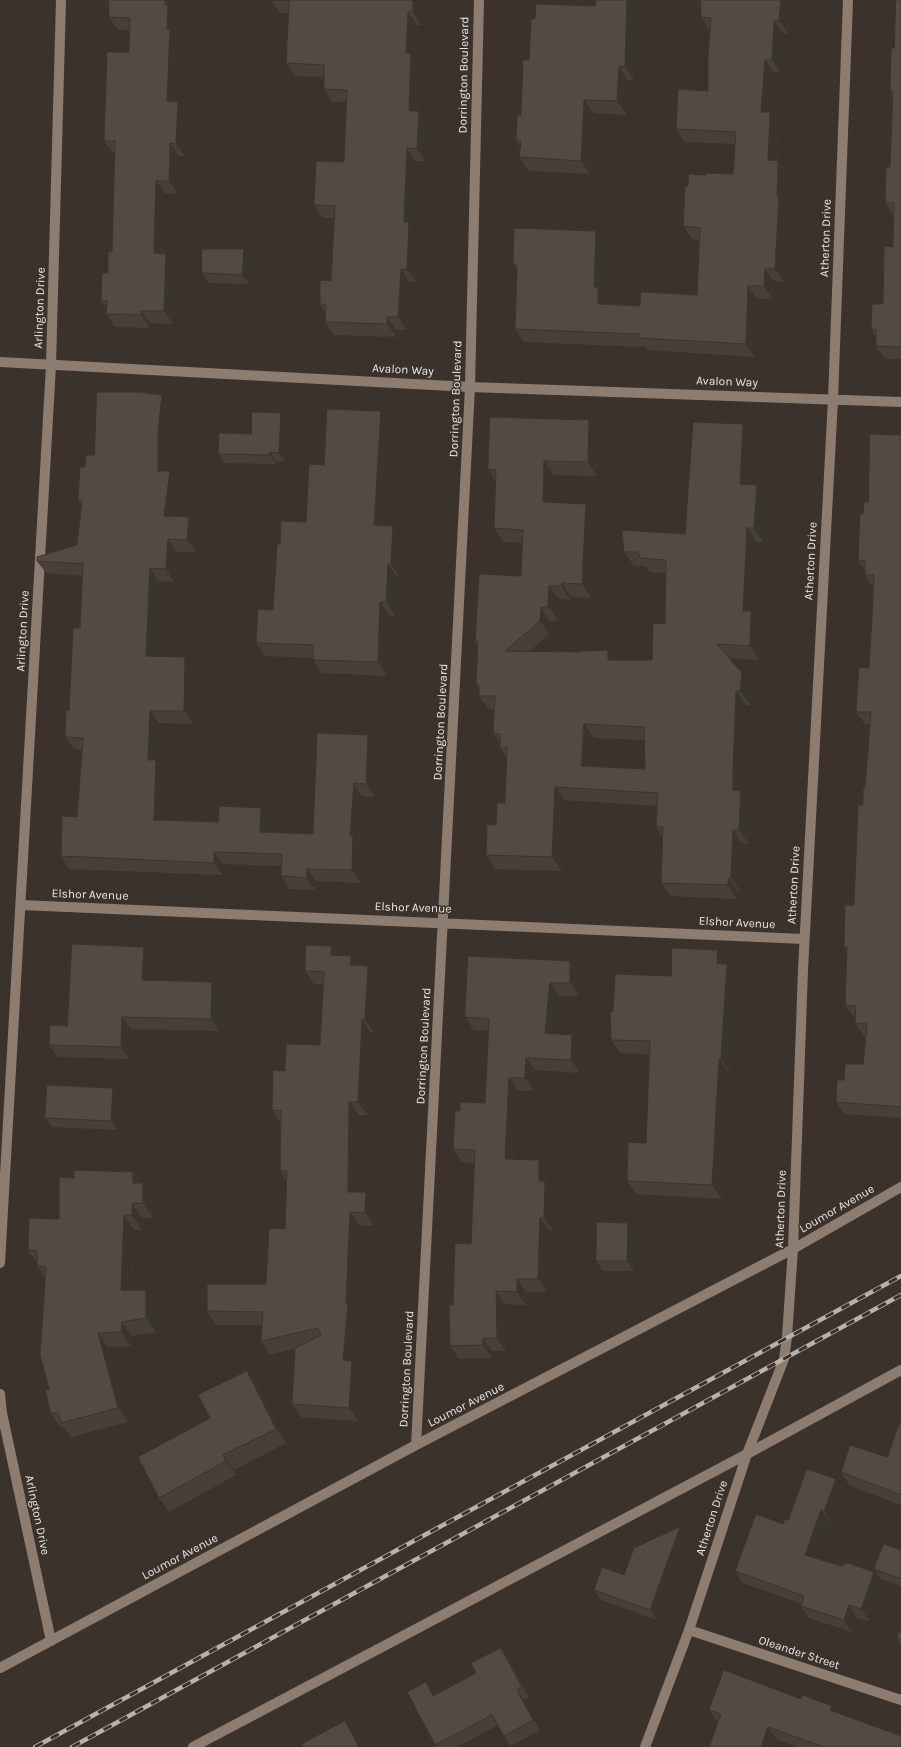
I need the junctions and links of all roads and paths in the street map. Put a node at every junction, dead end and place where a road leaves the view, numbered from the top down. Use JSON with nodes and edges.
{"nodes":[{"id":1,"x":61,"y":0,"type":"edge"},
{"id":2,"x":479,"y":0,"type":"edge"},
{"id":3,"x":848,"y":0,"type":"edge"},
{"id":4,"x":0,"y":362,"type":"edge"},
{"id":5,"x":51,"y":365,"type":"junction"},
{"id":6,"x":470,"y":387,"type":"junction"},
{"id":7,"x":833,"y":399,"type":"junction"},
{"id":8,"x":901,"y":402,"type":"edge"},
{"id":9,"x":21,"y":905,"type":"junction"},
{"id":10,"x":444,"y":922,"type":"junction"},
{"id":11,"x":804,"y":939,"type":"junction"},
{"id":12,"x":901,"y":1187,"type":"edge"},
{"id":13,"x":793,"y":1249,"type":"junction"},
{"id":14,"x":0,"y":1263,"type":"edge"},
{"id":15,"x":901,"y":1370,"type":"edge"},
{"id":16,"x":0,"y":1394,"type":"edge"},
{"id":17,"x":416,"y":1445,"type":"junction"},
{"id":18,"x":747,"y":1454,"type":"junction"},
{"id":19,"x":689,"y":1630,"type":"junction"},
{"id":20,"x":51,"y":1641,"type":"junction"},
{"id":21,"x":0,"y":1668,"type":"edge"},
{"id":22,"x":901,"y":1700,"type":"edge"},
{"id":23,"x":193,"y":1747,"type":"edge"},
{"id":24,"x":645,"y":1747,"type":"edge"}],
"edges":[{"from":1,"to":5,"type":"street","name":"Arlington Drive"},
{"from":2,"to":6,"type":"street","name":"Dorrington Boulevard"},
{"from":3,"to":7,"type":"street","name":"Atherton Drive"},
{"from":4,"to":5,"type":"street","name":"Avalon Way"},
{"from":5,"to":6,"type":"street","name":"Avalon Way"},
{"from":5,"to":9,"type":"street","name":"Arlington Drive"},
{"from":6,"to":7,"type":"street","name":"Avalon Way"},
{"from":6,"to":10,"type":"street","name":"Dorrington Boulevard"},
{"from":7,"to":8,"type":"street","name":"Avalon Way"},
{"from":7,"to":11,"type":"street","name":"Atherton Drive"},
{"from":9,"to":10,"type":"street","name":"Elshor Avenue"},
{"from":9,"to":14,"type":"street","name":"Arlington Drive"},
{"from":10,"to":11,"type":"street","name":"Elshor Avenue"},
{"from":10,"to":17,"type":"street","name":"Dorrington Boulevard"},
{"from":11,"to":13,"type":"street","name":"Atherton Drive"},
{"from":12,"to":13,"type":"street","name":"Loumor Avenue"},
{"from":13,"to":17,"type":"street","name":"Loumor Avenue"},
{"from":13,"to":18,"type":"street","name":"Atherton Drive"},
{"from":15,"to":18,"type":"street"},
{"from":16,"to":20,"type":"street","name":"Arlington Drive"},
{"from":17,"to":20,"type":"street","name":"Loumor Avenue"},
{"from":18,"to":19,"type":"street","name":"Atherton Drive"},
{"from":18,"to":23,"type":"street"},
{"from":19,"to":22,"type":"street","name":"Oleander Street"},
{"from":19,"to":24,"type":"street","name":"Atherton Drive"},
{"from":20,"to":21,"type":"street","name":"Loumor Avenue"}]}
